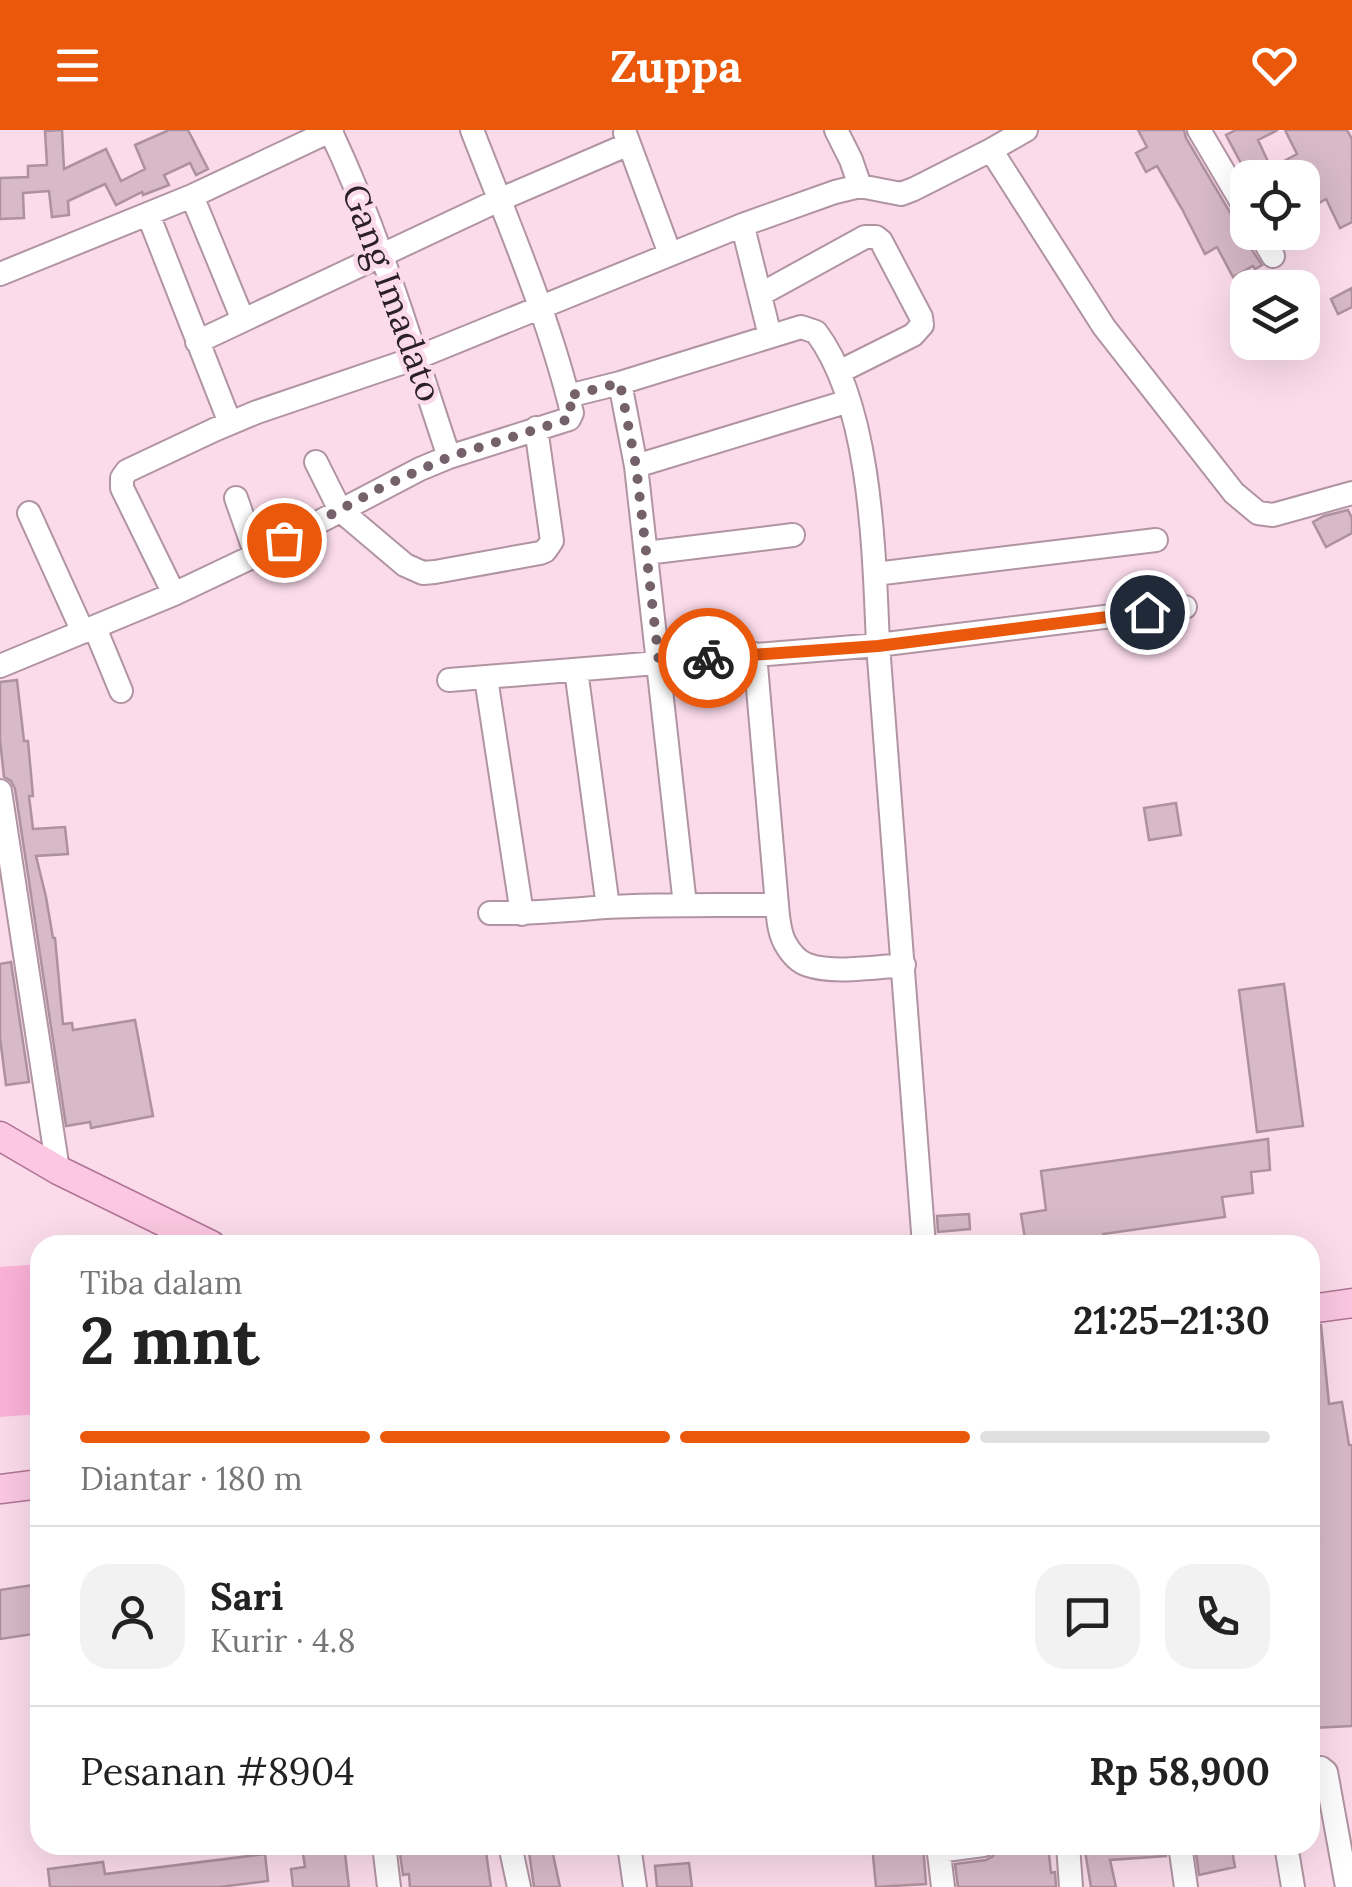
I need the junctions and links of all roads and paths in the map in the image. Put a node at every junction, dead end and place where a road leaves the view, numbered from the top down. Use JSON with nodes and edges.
{"nodes":[{"id":1,"x":330,"y":130,"type":"edge"},
{"id":2,"x":472,"y":130,"type":"edge"},
{"id":3,"x":836,"y":130,"type":"edge"},
{"id":4,"x":1026,"y":130,"type":"edge"},
{"id":5,"x":1208,"y":133,"type":"edge"},
{"id":6,"x":626,"y":137,"type":"edge"},
{"id":7,"x":992,"y":150,"type":"junction"},
{"id":8,"x":1230,"y":177,"type":"edge"},
{"id":9,"x":860,"y":186,"type":"junction"},
{"id":10,"x":192,"y":196,"type":"junction"},
{"id":11,"x":499,"y":200,"type":"junction"},
{"id":12,"x":148,"y":214,"type":"junction"},
{"id":13,"x":745,"y":235,"type":"dead end"},
{"id":14,"x":1269,"y":250,"type":"edge"},
{"id":15,"x":670,"y":254,"type":"junction"},
{"id":16,"x":383,"y":255,"type":"junction"},
{"id":17,"x":1272,"y":256,"type":"dead end"},
{"id":18,"x":0,"y":274,"type":"edge"},
{"id":19,"x":761,"y":294,"type":"junction"},
{"id":20,"x":538,"y":307,"type":"junction"},
{"id":21,"x":243,"y":320,"type":"junction"},
{"id":22,"x":770,"y":336,"type":"junction"},
{"id":23,"x":197,"y":342,"type":"junction"},
{"id":24,"x":416,"y":358,"type":"junction"},
{"id":25,"x":839,"y":372,"type":"junction"},
{"id":26,"x":620,"y":383,"type":"junction"},
{"id":27,"x":568,"y":396,"type":"junction"},
{"id":28,"x":849,"y":402,"type":"junction"},
{"id":29,"x":230,"y":423,"type":"junction"},
{"id":30,"x":536,"y":428,"type":"junction"},
{"id":31,"x":449,"y":457,"type":"junction"},
{"id":32,"x":316,"y":462,"type":"dead end"},
{"id":33,"x":636,"y":466,"type":"junction"},
{"id":34,"x":1352,"y":493,"type":"edge"},
{"id":35,"x":236,"y":498,"type":"dead end"},
{"id":36,"x":340,"y":510,"type":"junction"},
{"id":37,"x":29,"y":513,"type":"dead end"},
{"id":38,"x":793,"y":535,"type":"dead end"},
{"id":39,"x":1156,"y":540,"type":"dead end"},
{"id":40,"x":646,"y":552,"type":"junction"},
{"id":41,"x":256,"y":555,"type":"junction"},
{"id":42,"x":875,"y":574,"type":"junction"},
{"id":43,"x":174,"y":594,"type":"junction"},
{"id":44,"x":1186,"y":607,"type":"dead end"},
{"id":45,"x":89,"y":630,"type":"junction"},
{"id":46,"x":878,"y":646,"type":"junction"},
{"id":47,"x":755,"y":654,"type":"junction"},
{"id":48,"x":659,"y":662,"type":"junction"},
{"id":49,"x":0,"y":666,"type":"edge"},
{"id":50,"x":576,"y":670,"type":"junction"},
{"id":51,"x":486,"y":678,"type":"junction"},
{"id":52,"x":449,"y":680,"type":"dead end"},
{"id":53,"x":120,"y":691,"type":"dead end"},
{"id":54,"x":0,"y":791,"type":"edge"},
{"id":55,"x":777,"y":904,"type":"junction"},
{"id":56,"x":684,"y":905,"type":"junction"},
{"id":57,"x":608,"y":907,"type":"junction"},
{"id":58,"x":490,"y":914,"type":"dead end"},
{"id":59,"x":522,"y":914,"type":"junction"},
{"id":60,"x":904,"y":965,"type":"junction"},
{"id":61,"x":0,"y":1136,"type":"edge"},
{"id":62,"x":58,"y":1170,"type":"junction"},
{"id":63,"x":191,"y":1235,"type":"edge"},
{"id":64,"x":923,"y":1235,"type":"edge"},
{"id":65,"x":1352,"y":1286,"type":"edge"},
{"id":66,"x":1320,"y":1291,"type":"edge"},
{"id":67,"x":1352,"y":1303,"type":"edge"},
{"id":68,"x":1320,"y":1308,"type":"edge"},
{"id":69,"x":30,"y":1486,"type":"edge"},
{"id":70,"x":0,"y":1490,"type":"edge"},
{"id":71,"x":1320,"y":1768,"type":"edge"},
{"id":72,"x":385,"y":1855,"type":"edge"},
{"id":73,"x":512,"y":1855,"type":"edge"},
{"id":74,"x":630,"y":1855,"type":"edge"},
{"id":75,"x":939,"y":1855,"type":"edge"},
{"id":76,"x":1069,"y":1855,"type":"edge"},
{"id":77,"x":1181,"y":1855,"type":"edge"},
{"id":78,"x":1288,"y":1855,"type":"edge"},
{"id":79,"x":389,"y":1887,"type":"edge"},
{"id":80,"x":518,"y":1887,"type":"edge"},
{"id":81,"x":635,"y":1887,"type":"edge"},
{"id":82,"x":942,"y":1887,"type":"edge"},
{"id":83,"x":1071,"y":1887,"type":"edge"},
{"id":84,"x":1186,"y":1887,"type":"edge"},
{"id":85,"x":1293,"y":1887,"type":"edge"},
{"id":86,"x":1347,"y":1887,"type":"edge"}],
"edges":[{"from":1,"to":10,"type":"street"},
{"from":1,"to":16,"type":"street","name":"Gang Imadato"},
{"from":2,"to":11,"type":"street"},
{"from":3,"to":9,"type":"street"},
{"from":4,"to":7,"type":"street"},
{"from":5,"to":8,"type":"street"},
{"from":6,"to":11,"type":"street"},
{"from":6,"to":15,"type":"street"},
{"from":7,"to":9,"type":"street"},
{"from":7,"to":34,"type":"street"},
{"from":9,"to":15,"type":"street"},
{"from":10,"to":12,"type":"street"},
{"from":10,"to":21,"type":"street"},
{"from":11,"to":16,"type":"street"},
{"from":11,"to":20,"type":"street"},
{"from":12,"to":18,"type":"street"},
{"from":12,"to":23,"type":"street"},
{"from":13,"to":19,"type":"street"},
{"from":14,"to":17,"type":"street"},
{"from":15,"to":20,"type":"street"},
{"from":16,"to":21,"type":"street"},
{"from":16,"to":24,"type":"street","name":"Gang Imadato"},
{"from":19,"to":22,"type":"street"},
{"from":19,"to":25,"type":"street"},
{"from":20,"to":24,"type":"street"},
{"from":20,"to":27,"type":"street"},
{"from":21,"to":23,"type":"street"},
{"from":22,"to":25,"type":"street"},
{"from":22,"to":26,"type":"street"},
{"from":23,"to":29,"type":"street"},
{"from":24,"to":29,"type":"street"},
{"from":24,"to":31,"type":"street","name":"Gang Imadato"},
{"from":25,"to":28,"type":"street"},
{"from":26,"to":27,"type":"street"},
{"from":26,"to":33,"type":"street"},
{"from":27,"to":30,"type":"street"},
{"from":28,"to":33,"type":"street"},
{"from":28,"to":42,"type":"street"},
{"from":29,"to":43,"type":"street"},
{"from":30,"to":31,"type":"street"},
{"from":30,"to":36,"type":"street"},
{"from":31,"to":36,"type":"street"},
{"from":32,"to":36,"type":"street"},
{"from":33,"to":40,"type":"street"},
{"from":35,"to":41,"type":"street"},
{"from":36,"to":41,"type":"street"},
{"from":37,"to":45,"type":"street"},
{"from":38,"to":40,"type":"street"},
{"from":39,"to":42,"type":"street"},
{"from":40,"to":48,"type":"street"},
{"from":41,"to":43,"type":"street"},
{"from":42,"to":46,"type":"street"},
{"from":43,"to":45,"type":"street"},
{"from":44,"to":46,"type":"street"},
{"from":45,"to":49,"type":"street"},
{"from":45,"to":53,"type":"street"},
{"from":46,"to":47,"type":"street"},
{"from":46,"to":60,"type":"street"},
{"from":47,"to":48,"type":"street"},
{"from":47,"to":55,"type":"street"},
{"from":48,"to":50,"type":"street"},
{"from":48,"to":56,"type":"street"},
{"from":50,"to":51,"type":"street"},
{"from":50,"to":57,"type":"street"},
{"from":51,"to":52,"type":"street"},
{"from":51,"to":59,"type":"street"},
{"from":54,"to":62,"type":"street"},
{"from":55,"to":56,"type":"street"},
{"from":55,"to":60,"type":"street"},
{"from":56,"to":57,"type":"street"},
{"from":57,"to":59,"type":"street"},
{"from":58,"to":59,"type":"street"},
{"from":60,"to":64,"type":"street"},
{"from":61,"to":62,"type":"main road"},
{"from":62,"to":63,"type":"main road"},
{"from":65,"to":66,"type":"main road"},
{"from":67,"to":68,"type":"main road"},
{"from":69,"to":70,"type":"main road"},
{"from":71,"to":86,"type":"street"},
{"from":72,"to":79,"type":"street"},
{"from":73,"to":80,"type":"street"},
{"from":74,"to":81,"type":"street"},
{"from":75,"to":82,"type":"street"},
{"from":76,"to":83,"type":"street"},
{"from":77,"to":84,"type":"street"},
{"from":78,"to":85,"type":"street"}]}
